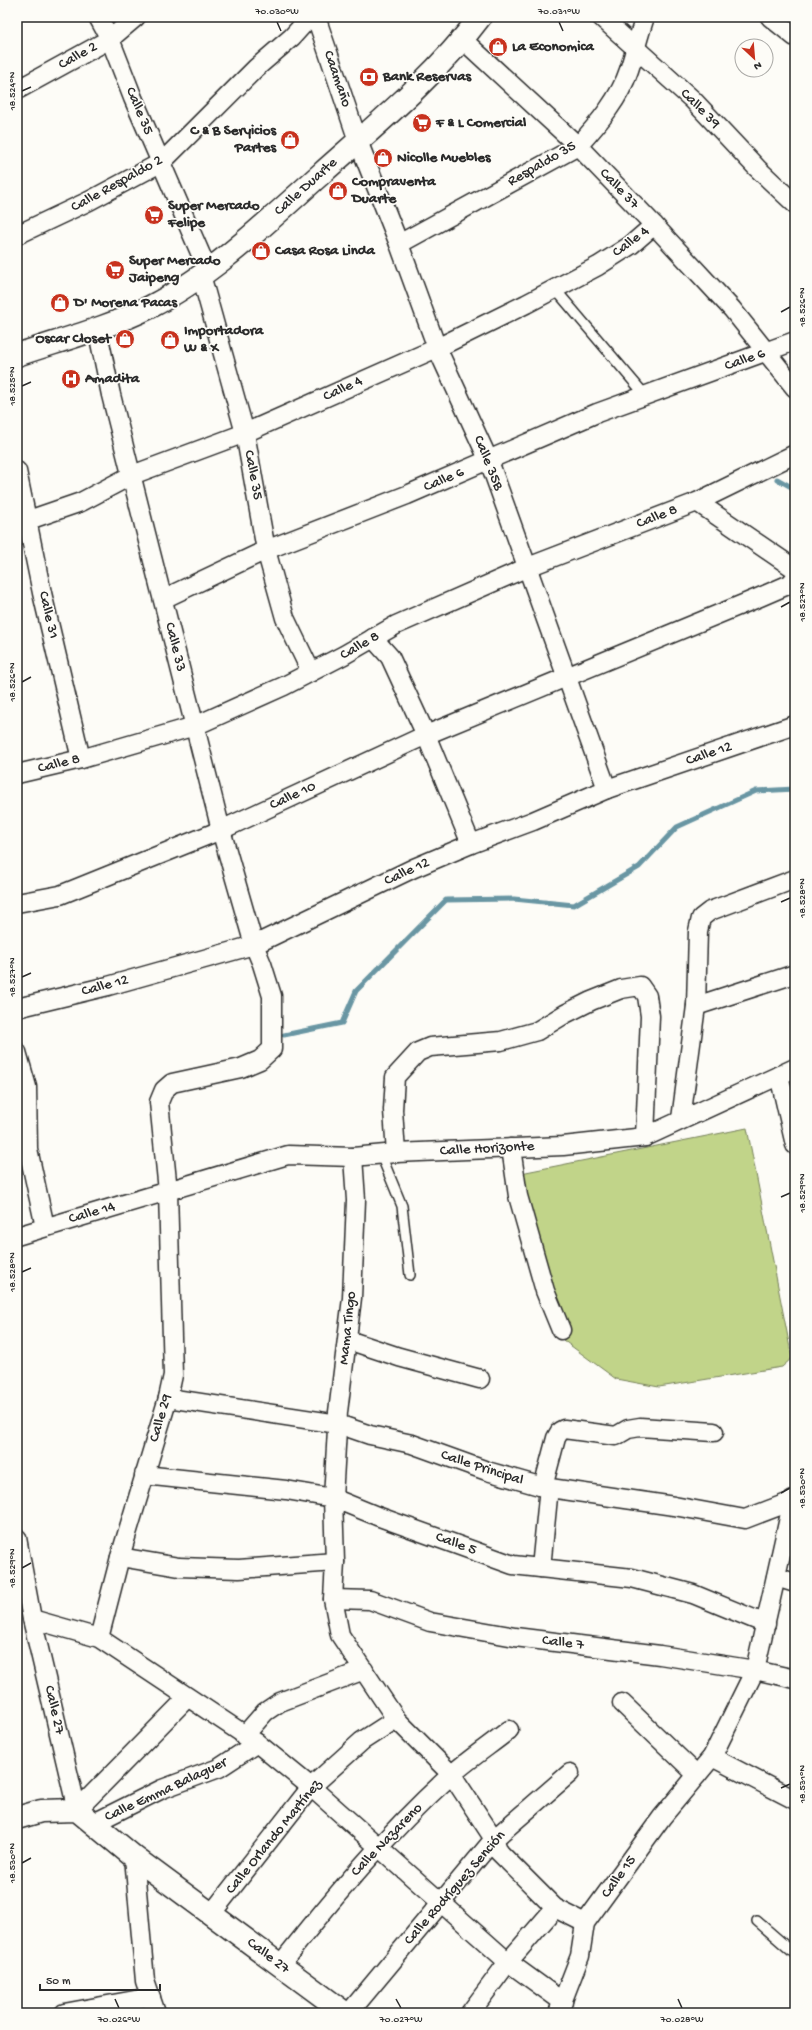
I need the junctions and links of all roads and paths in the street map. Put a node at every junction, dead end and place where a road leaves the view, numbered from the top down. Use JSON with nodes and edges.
{"nodes":[{"id":1,"x":98,"y":17,"type":"edge"},
{"id":2,"x":136,"y":17,"type":"edge"},
{"id":3,"x":310,"y":17,"type":"edge"},
{"id":4,"x":316,"y":17,"type":"edge"},
{"id":5,"x":601,"y":17,"type":"edge"},
{"id":6,"x":645,"y":17,"type":"edge"},
{"id":7,"x":773,"y":18,"type":"edge"},
{"id":8,"x":469,"y":26,"type":"edge"},
{"id":9,"x":795,"y":37,"type":"edge"},
{"id":10,"x":110,"y":39,"type":"junction"},
{"id":11,"x":635,"y":49,"type":"junction"},
{"id":12,"x":17,"y":90,"type":"edge"},
{"id":13,"x":358,"y":141,"type":"junction"},
{"id":14,"x":578,"y":146,"type":"junction"},
{"id":15,"x":162,"y":162,"type":"junction"},
{"id":16,"x":795,"y":204,"type":"edge"},
{"id":17,"x":654,"y":225,"type":"junction"},
{"id":18,"x":17,"y":235,"type":"edge"},
{"id":19,"x":400,"y":244,"type":"junction"},
{"id":20,"x":204,"y":273,"type":"junction"},
{"id":21,"x":555,"y":289,"type":"junction"},
{"id":22,"x":97,"y":328,"type":"junction"},
{"id":23,"x":795,"y":341,"type":"edge"},
{"id":24,"x":437,"y":348,"type":"junction"},
{"id":25,"x":768,"y":352,"type":"junction"},
{"id":26,"x":17,"y":356,"type":"edge"},
{"id":27,"x":795,"y":388,"type":"edge"},
{"id":28,"x":645,"y":395,"type":"junction"},
{"id":29,"x":245,"y":433,"type":"junction"},
{"id":30,"x":795,"y":454,"type":"edge"},
{"id":31,"x":489,"y":461,"type":"junction"},
{"id":32,"x":17,"y":471,"type":"edge"},
{"id":33,"x":132,"y":475,"type":"junction"},
{"id":34,"x":697,"y":502,"type":"junction"},
{"id":35,"x":22,"y":522,"type":"edge"},
{"id":36,"x":266,"y":550,"type":"junction"},
{"id":37,"x":528,"y":567,"type":"junction"},
{"id":38,"x":795,"y":569,"type":"edge"},
{"id":39,"x":795,"y":578,"type":"edge"},
{"id":40,"x":163,"y":599,"type":"junction"},
{"id":41,"x":373,"y":638,"type":"junction"},
{"id":42,"x":312,"y":672,"type":"junction"},
{"id":43,"x":566,"y":678,"type":"junction"},
{"id":44,"x":795,"y":725,"type":"edge"},
{"id":45,"x":195,"y":726,"type":"junction"},
{"id":46,"x":426,"y":735,"type":"junction"},
{"id":47,"x":81,"y":759,"type":"junction"},
{"id":48,"x":17,"y":774,"type":"edge"},
{"id":49,"x":607,"y":789,"type":"junction"},
{"id":50,"x":221,"y":830,"type":"junction"},
{"id":51,"x":471,"y":844,"type":"junction"},
{"id":52,"x":795,"y":879,"type":"edge"},
{"id":53,"x":17,"y":903,"type":"edge"},
{"id":54,"x":254,"y":945,"type":"junction"},
{"id":55,"x":262,"y":964,"type":"joint"},
{"id":56,"x":795,"y":974,"type":"edge"},
{"id":57,"x":696,"y":1006,"type":"junction"},
{"id":58,"x":17,"y":1008,"type":"edge"},
{"id":59,"x":17,"y":1052,"type":"edge"},
{"id":60,"x":787,"y":1072,"type":"edge"},
{"id":61,"x":681,"y":1119,"type":"junction"},
{"id":62,"x":645,"y":1137,"type":"junction"},
{"id":63,"x":795,"y":1145,"type":"edge"},
{"id":64,"x":512,"y":1148,"type":"junction"},
{"id":65,"x":388,"y":1154,"type":"junction"},
{"id":66,"x":353,"y":1157,"type":"junction"},
{"id":67,"x":168,"y":1191,"type":"junction"},
{"id":68,"x":45,"y":1227,"type":"junction"},
{"id":69,"x":17,"y":1236,"type":"edge"},
{"id":70,"x":410,"y":1275,"type":"dead end"},
{"id":71,"x":561,"y":1330,"type":"dead end"},
{"id":72,"x":348,"y":1340,"type":"junction"},
{"id":73,"x":480,"y":1379,"type":"dead end"},
{"id":74,"x":168,"y":1398,"type":"junction"},
{"id":75,"x":338,"y":1424,"type":"junction"},
{"id":76,"x":714,"y":1432,"type":"dead end"},
{"id":77,"x":144,"y":1475,"type":"junction"},
{"id":78,"x":546,"y":1487,"type":"junction"},
{"id":79,"x":332,"y":1498,"type":"junction"},
{"id":80,"x":794,"y":1500,"type":"edge"},
{"id":81,"x":17,"y":1538,"type":"edge"},
{"id":82,"x":120,"y":1557,"type":"junction"},
{"id":83,"x":335,"y":1562,"type":"junction"},
{"id":84,"x":541,"y":1568,"type":"junction"},
{"id":85,"x":776,"y":1577,"type":"junction"},
{"id":86,"x":795,"y":1582,"type":"edge"},
{"id":87,"x":333,"y":1598,"type":"junction"},
{"id":88,"x":27,"y":1613,"type":"edge"},
{"id":89,"x":766,"y":1624,"type":"junction"},
{"id":90,"x":99,"y":1638,"type":"junction"},
{"id":91,"x":364,"y":1670,"type":"junction"},
{"id":92,"x":755,"y":1670,"type":"junction"},
{"id":93,"x":795,"y":1680,"type":"edge"},
{"id":94,"x":187,"y":1698,"type":"junction"},
{"id":95,"x":622,"y":1703,"type":"dead end"},
{"id":96,"x":396,"y":1719,"type":"junction"},
{"id":97,"x":509,"y":1730,"type":"dead end"},
{"id":98,"x":250,"y":1740,"type":"junction"},
{"id":99,"x":712,"y":1757,"type":"junction"},
{"id":100,"x":570,"y":1773,"type":"dead end"},
{"id":101,"x":452,"y":1775,"type":"junction"},
{"id":102,"x":697,"y":1775,"type":"junction"},
{"id":103,"x":312,"y":1787,"type":"junction"},
{"id":104,"x":795,"y":1800,"type":"edge"},
{"id":105,"x":77,"y":1810,"type":"junction"},
{"id":106,"x":17,"y":1818,"type":"edge"},
{"id":107,"x":94,"y":1823,"type":"junction"},
{"id":108,"x":494,"y":1839,"type":"junction"},
{"id":109,"x":378,"y":1847,"type":"junction"},
{"id":110,"x":134,"y":1857,"type":"junction"},
{"id":111,"x":442,"y":1902,"type":"junction"},
{"id":112,"x":555,"y":1908,"type":"junction"},
{"id":113,"x":212,"y":1913,"type":"junction"},
{"id":114,"x":757,"y":1922,"type":"dead end"},
{"id":115,"x":585,"y":1923,"type":"junction"},
{"id":116,"x":795,"y":1954,"type":"edge"},
{"id":117,"x":508,"y":1962,"type":"junction"},
{"id":118,"x":280,"y":1965,"type":"junction"},
{"id":119,"x":154,"y":2005,"type":"edge"},
{"id":120,"x":560,"y":2007,"type":"edge"},
{"id":121,"x":64,"y":2013,"type":"edge"},
{"id":122,"x":345,"y":2013,"type":"edge"},
{"id":123,"x":349,"y":2013,"type":"edge"},
{"id":124,"x":470,"y":2013,"type":"edge"}],
"edges":[{"from":1,"to":10,"type":"street","name":"Calle 35"},
{"from":2,"to":10,"type":"street","name":"Calle 2"},
{"from":3,"to":15,"type":"street","name":"Calle Respaldo 2"},
{"from":4,"to":13,"type":"street","name":"Caamaño"},
{"from":5,"to":11,"type":"street","name":"Calle 39"},
{"from":6,"to":11,"type":"street","name":"Respaldo 35"},
{"from":7,"to":9,"type":"street"},
{"from":8,"to":13,"type":"street","name":"Calle Duarte"},
{"from":8,"to":14,"type":"street","name":"Calle 37"},
{"from":10,"to":12,"type":"street","name":"Calle 2"},
{"from":10,"to":15,"type":"street","name":"Calle 35"},
{"from":11,"to":14,"type":"street","name":"Respaldo 35"},
{"from":11,"to":16,"type":"street","name":"Calle 39"},
{"from":13,"to":19,"type":"street","name":"Calle 35B"},
{"from":13,"to":20,"type":"street","name":"Calle Duarte"},
{"from":14,"to":17,"type":"street","name":"Calle 37"},
{"from":14,"to":19,"type":"street","name":"Respaldo 35"},
{"from":15,"to":18,"type":"street","name":"Calle Respaldo 2"},
{"from":15,"to":20,"type":"street","name":"Calle 35"},
{"from":17,"to":21,"type":"street","name":"Calle 4"},
{"from":17,"to":25,"type":"street","name":"Calle 37"},
{"from":19,"to":24,"type":"street","name":"Calle 35B"},
{"from":20,"to":22,"type":"street","name":"Calle Duarte"},
{"from":20,"to":29,"type":"street","name":"Calle 35"},
{"from":21,"to":24,"type":"street","name":"Calle 4"},
{"from":21,"to":28,"type":"lane"},
{"from":22,"to":26,"type":"street","name":"Calle Duarte"},
{"from":22,"to":33,"type":"street","name":"Calle 33"},
{"from":23,"to":25,"type":"street","name":"Calle 6"},
{"from":24,"to":29,"type":"street","name":"Calle 4"},
{"from":24,"to":31,"type":"street","name":"Calle 35B"},
{"from":25,"to":27,"type":"street","name":"Calle 37"},
{"from":25,"to":28,"type":"street","name":"Calle 6"},
{"from":28,"to":31,"type":"street","name":"Calle 6"},
{"from":29,"to":33,"type":"street","name":"Calle 4"},
{"from":29,"to":36,"type":"street","name":"Calle 35"},
{"from":30,"to":34,"type":"street","name":"Calle 8"},
{"from":31,"to":36,"type":"street","name":"Calle 6"},
{"from":31,"to":37,"type":"street","name":"Calle 35B"},
{"from":32,"to":35,"type":"street","name":"Calle 31"},
{"from":33,"to":35,"type":"street","name":"Calle 4"},
{"from":33,"to":40,"type":"street","name":"Calle 33"},
{"from":34,"to":37,"type":"street","name":"Calle 8"},
{"from":34,"to":38,"type":"street"},
{"from":35,"to":47,"type":"street","name":"Calle 31"},
{"from":36,"to":40,"type":"street","name":"Calle 6"},
{"from":36,"to":42,"type":"street","name":"Calle 35"},
{"from":37,"to":41,"type":"street","name":"Calle 8"},
{"from":37,"to":43,"type":"street","name":"Calle 35B"},
{"from":39,"to":43,"type":"street","name":"Calle 10"},
{"from":40,"to":45,"type":"street","name":"Calle 33"},
{"from":41,"to":42,"type":"street","name":"Calle 8"},
{"from":41,"to":46,"type":"street"},
{"from":42,"to":45,"type":"street","name":"Calle 8"},
{"from":43,"to":46,"type":"street","name":"Calle 10"},
{"from":43,"to":49,"type":"street","name":"Calle 35B"},
{"from":44,"to":49,"type":"street","name":"Calle 12"},
{"from":45,"to":47,"type":"street","name":"Calle 8"},
{"from":45,"to":50,"type":"street","name":"Calle 33"},
{"from":46,"to":50,"type":"street","name":"Calle 10"},
{"from":46,"to":51,"type":"street"},
{"from":47,"to":48,"type":"street","name":"Calle 8"},
{"from":49,"to":51,"type":"street","name":"Calle 12"},
{"from":50,"to":53,"type":"street","name":"Calle 10"},
{"from":50,"to":54,"type":"street","name":"Calle 33"},
{"from":51,"to":54,"type":"street","name":"Calle 12"},
{"from":52,"to":57,"type":"street"},
{"from":54,"to":55,"type":"street","name":"Calle 33"},
{"from":54,"to":58,"type":"street","name":"Calle 12"},
{"from":55,"to":67,"type":"street","name":"Calle 29"},
{"from":56,"to":57,"type":"street"},
{"from":57,"to":61,"type":"street"},
{"from":59,"to":68,"type":"street"},
{"from":60,"to":61,"type":"street","name":"Calle Horizonte"},
{"from":60,"to":63,"type":"street"},
{"from":61,"to":62,"type":"street","name":"Calle Horizonte"},
{"from":62,"to":64,"type":"street","name":"Calle Horizonte"},
{"from":62,"to":65,"type":"street"},
{"from":64,"to":65,"type":"street","name":"Calle Horizonte"},
{"from":64,"to":71,"type":"street"},
{"from":65,"to":66,"type":"street","name":"Calle Horizonte"},
{"from":65,"to":70,"type":"lane"},
{"from":66,"to":67,"type":"street","name":"Calle Horizonte"},
{"from":66,"to":72,"type":"street","name":"Mama Tingo"},
{"from":67,"to":68,"type":"street","name":"Calle 14"},
{"from":67,"to":74,"type":"street","name":"Calle 29"},
{"from":68,"to":69,"type":"street","name":"Calle 14"},
{"from":72,"to":73,"type":"street"},
{"from":72,"to":75,"type":"street","name":"Mama Tingo"},
{"from":74,"to":75,"type":"street","name":"Calle Principal"},
{"from":74,"to":77,"type":"street","name":"Calle 29"},
{"from":75,"to":78,"type":"street","name":"Calle Principal"},
{"from":75,"to":79,"type":"street","name":"Mama Tingo"},
{"from":76,"to":78,"type":"street"},
{"from":77,"to":79,"type":"street","name":"Calle 5"},
{"from":77,"to":82,"type":"street","name":"Calle 29"},
{"from":78,"to":80,"type":"street","name":"Calle Principal"},
{"from":78,"to":84,"type":"street"},
{"from":79,"to":83,"type":"street","name":"Mama Tingo"},
{"from":79,"to":84,"type":"street","name":"Calle 5"},
{"from":80,"to":85,"type":"street","name":"Calle 15"},
{"from":81,"to":88,"type":"street","name":"Calle 27"},
{"from":82,"to":83,"type":"street"},
{"from":82,"to":90,"type":"street","name":"Calle 29"},
{"from":83,"to":87,"type":"street","name":"Mama Tingo"},
{"from":84,"to":89,"type":"street","name":"Calle 5"},
{"from":85,"to":86,"type":"street"},
{"from":85,"to":89,"type":"street","name":"Calle 15"},
{"from":87,"to":91,"type":"street","name":"Mama Tingo"},
{"from":87,"to":92,"type":"street","name":"Calle 7"},
{"from":88,"to":90,"type":"street"},
{"from":88,"to":105,"type":"street","name":"Calle 27"},
{"from":89,"to":92,"type":"street","name":"Calle 15"},
{"from":90,"to":94,"type":"street"},
{"from":91,"to":96,"type":"street","name":"Mama Tingo"},
{"from":91,"to":98,"type":"street","name":"Calle Emma Balaguer"},
{"from":92,"to":93,"type":"street","name":"Calle 7"},
{"from":92,"to":99,"type":"street","name":"Calle 15"},
{"from":94,"to":98,"type":"street"},
{"from":94,"to":105,"type":"street"},
{"from":95,"to":102,"type":"street"},
{"from":96,"to":101,"type":"street","name":"Mama Tingo"},
{"from":96,"to":103,"type":"street","name":"Calle Orlando Martínez"},
{"from":97,"to":101,"type":"street","name":"Calle Nazareno"},
{"from":98,"to":103,"type":"street"},
{"from":98,"to":107,"type":"street","name":"Calle Emma Balaguer"},
{"from":99,"to":102,"type":"street","name":"Calle 15"},
{"from":99,"to":104,"type":"street"},
{"from":100,"to":108,"type":"street","name":"Calle Rodríguez Sención"},
{"from":101,"to":108,"type":"street","name":"Mama Tingo"},
{"from":101,"to":109,"type":"street","name":"Calle Nazareno"},
{"from":102,"to":115,"type":"street","name":"Calle 15"},
{"from":103,"to":109,"type":"street"},
{"from":103,"to":113,"type":"street","name":"Calle Orlando Martínez"},
{"from":105,"to":106,"type":"street"},
{"from":105,"to":107,"type":"street","name":"Calle 27"},
{"from":107,"to":110,"type":"street","name":"Calle 27"},
{"from":108,"to":111,"type":"street","name":"Calle Rodríguez Sención"},
{"from":108,"to":112,"type":"street","name":"Mama Tingo"},
{"from":109,"to":111,"type":"street"},
{"from":109,"to":118,"type":"street","name":"Calle Nazareno"},
{"from":110,"to":113,"type":"street","name":"Calle 27"},
{"from":110,"to":119,"type":"street"},
{"from":111,"to":117,"type":"street"},
{"from":111,"to":123,"type":"street","name":"Calle Rodríguez Sención"},
{"from":112,"to":115,"type":"street","name":"Mama Tingo"},
{"from":112,"to":117,"type":"street"},
{"from":113,"to":118,"type":"street","name":"Calle 27"},
{"from":114,"to":116,"type":"lane"},
{"from":115,"to":120,"type":"street","name":"Calle 15"},
{"from":117,"to":120,"type":"street"},
{"from":117,"to":124,"type":"street"},
{"from":118,"to":122,"type":"street","name":"Calle 27"},
{"from":119,"to":121,"type":"street"}]}
